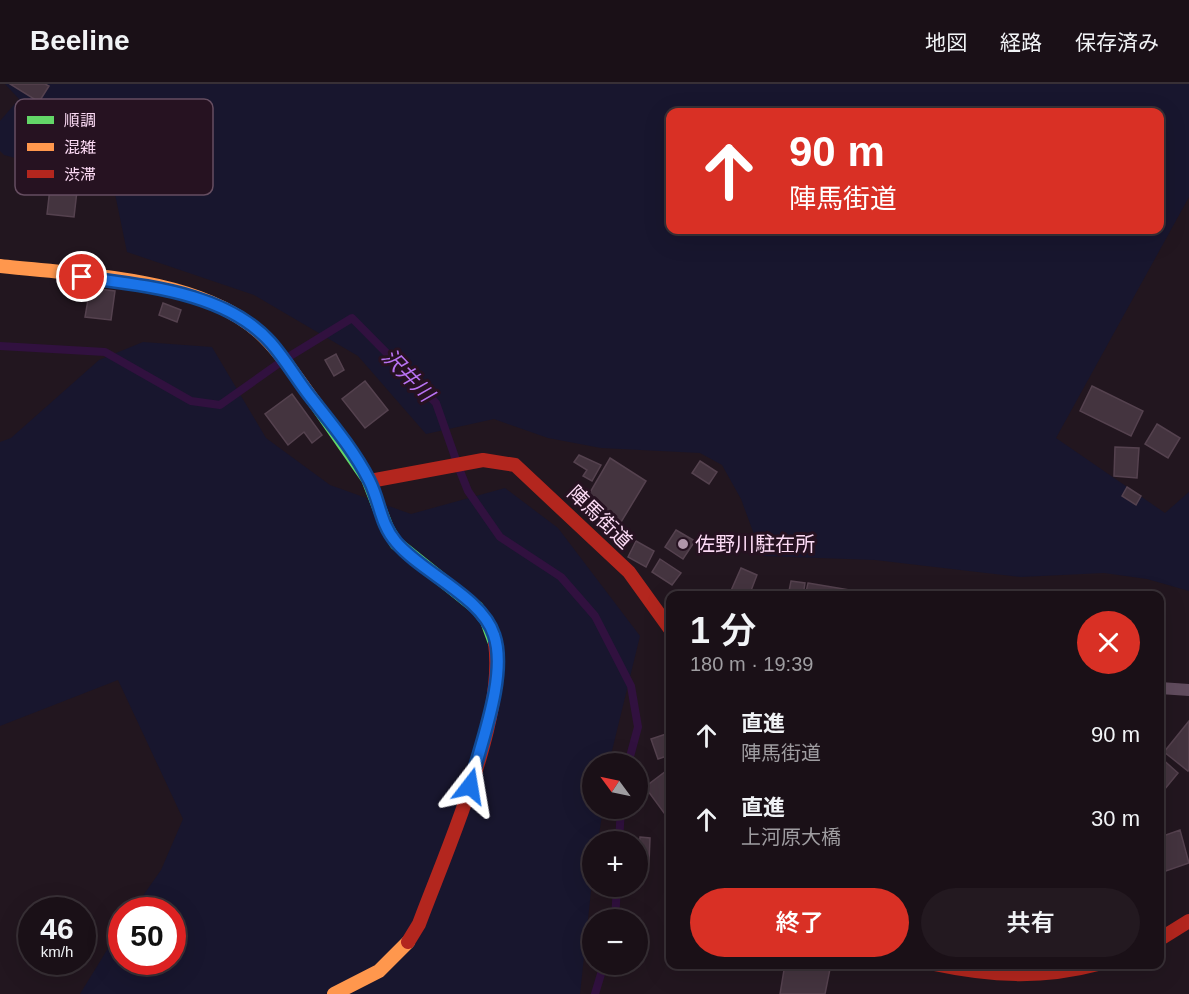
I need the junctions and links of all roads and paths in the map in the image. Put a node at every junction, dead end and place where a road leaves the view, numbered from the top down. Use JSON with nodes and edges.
{"nodes":[{"id":1,"x":0,"y":266,"type":"edge"},
{"id":2,"x":370,"y":481,"type":"junction"},
{"id":3,"x":666,"y":623,"type":"edge"},
{"id":4,"x":1164,"y":688,"type":"edge"},
{"id":5,"x":1189,"y":690,"type":"edge"},
{"id":6,"x":1189,"y":921,"type":"edge"},
{"id":7,"x":1164,"y":937,"type":"edge"},
{"id":8,"x":958,"y":969,"type":"edge"},
{"id":9,"x":1081,"y":969,"type":"edge"},
{"id":10,"x":334,"y":994,"type":"edge"}],
"edges":[{"from":1,"to":2,"type":"main road"},
{"from":2,"to":3,"type":"main road","name":"陣馬街道"},
{"from":2,"to":10,"type":"main road"},
{"from":4,"to":5,"type":"lane"},
{"from":6,"to":7,"type":"main road"},
{"from":8,"to":9,"type":"main road"}]}
